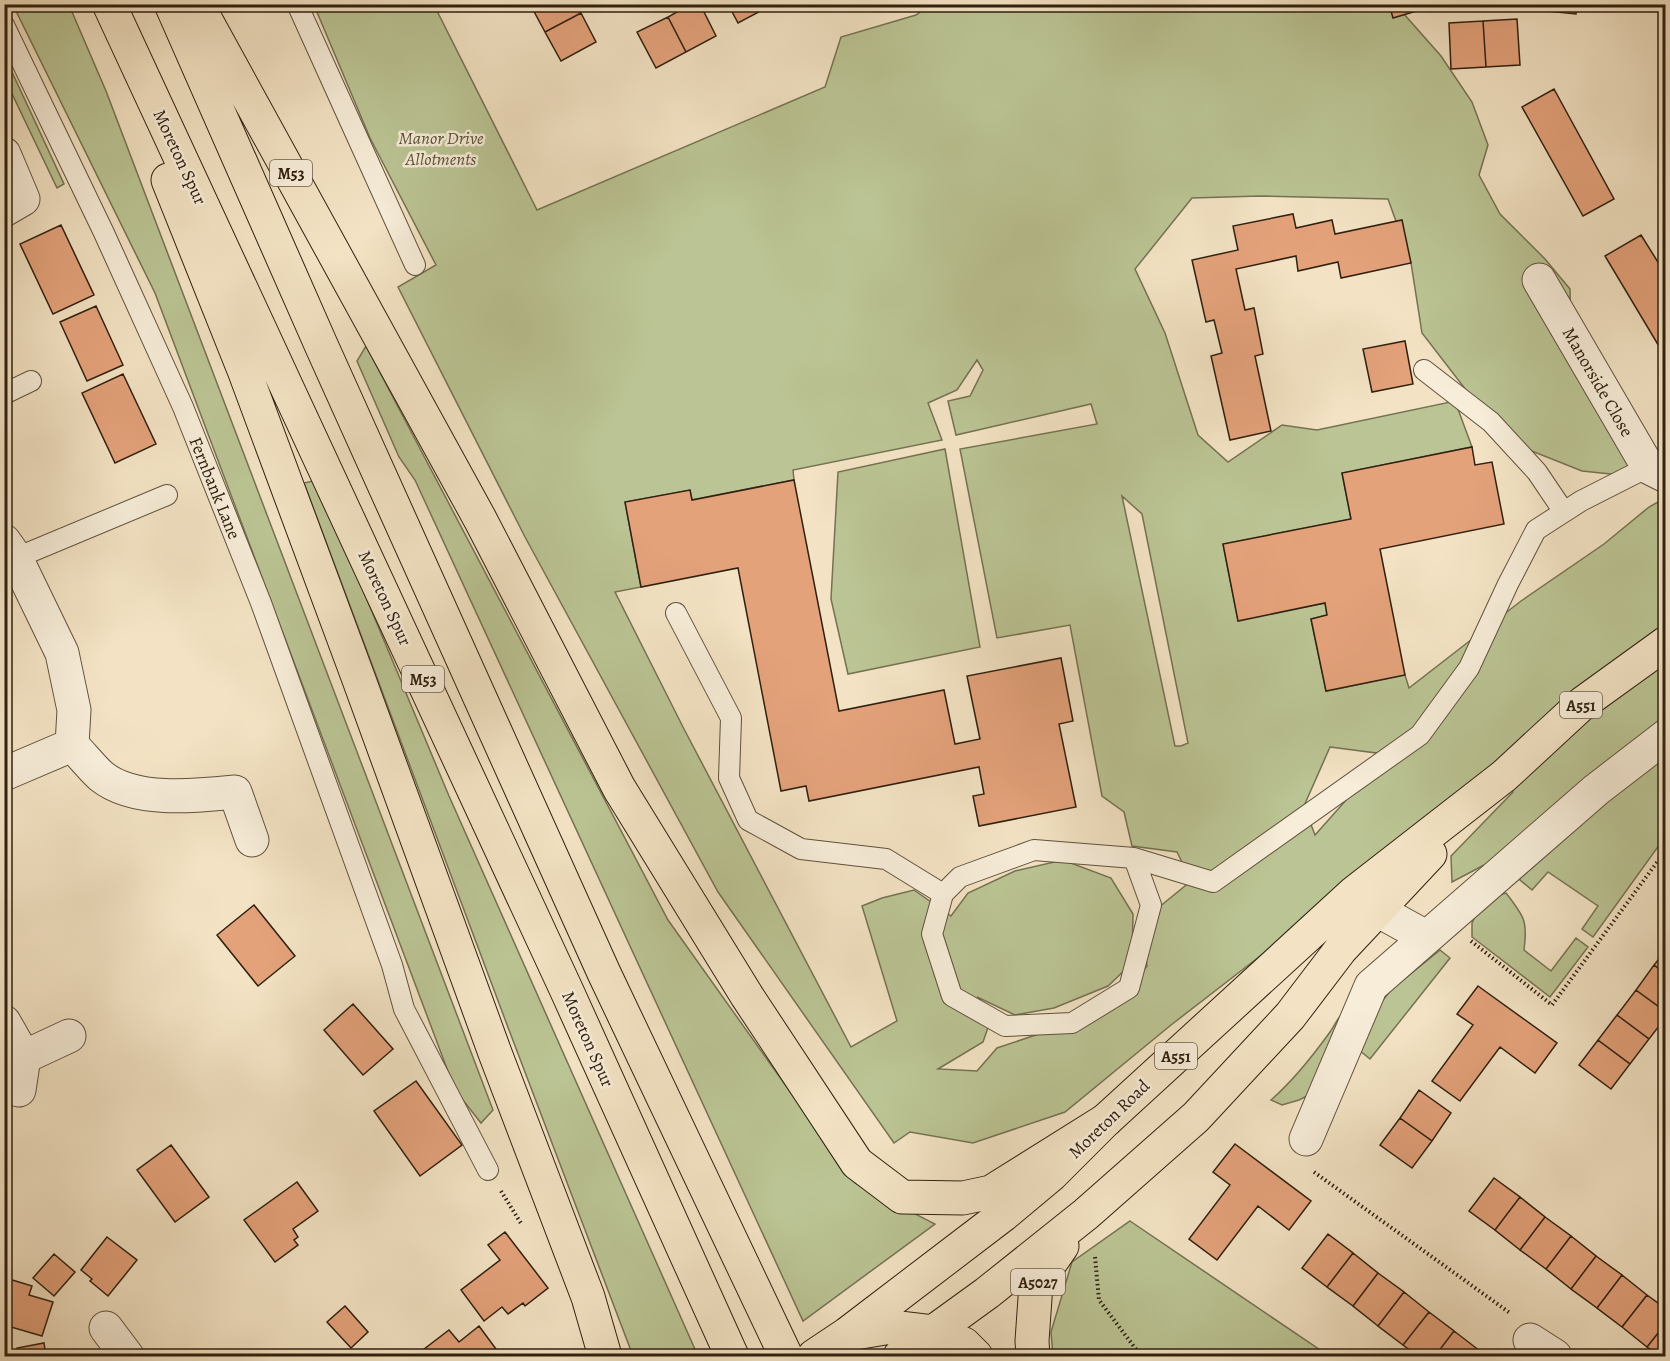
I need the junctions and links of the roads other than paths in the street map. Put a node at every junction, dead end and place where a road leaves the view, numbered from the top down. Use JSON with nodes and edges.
{"nodes":[{"id":1,"x":98,"y":4,"type":"edge"},
{"id":2,"x":109,"y":4,"type":"edge"},
{"id":3,"x":171,"y":4,"type":"edge"},
{"id":4,"x":197,"y":4,"type":"edge"},
{"id":5,"x":297,"y":4,"type":"edge"},
{"id":6,"x":4,"y":25,"type":"edge"},
{"id":7,"x":4,"y":154,"type":"edge"},
{"id":8,"x":4,"y":210,"type":"edge"},
{"id":9,"x":415,"y":265,"type":"dead end"},
{"id":10,"x":1539,"y":280,"type":"dead end"},
{"id":11,"x":1424,"y":370,"type":"dead end"},
{"id":12,"x":31,"y":381,"type":"dead end"},
{"id":13,"x":4,"y":394,"type":"edge"},
{"id":14,"x":1657,"y":472,"type":"edge"},
{"id":15,"x":167,"y":495,"type":"dead end"},
{"id":16,"x":1564,"y":512,"type":"junction"},
{"id":17,"x":10,"y":549,"type":"edge"},
{"id":18,"x":676,"y":613,"type":"dead end"},
{"id":19,"x":1665,"y":643,"type":"edge"},
{"id":20,"x":1665,"y":736,"type":"edge"},
{"id":21,"x":72,"y":745,"type":"junction"},
{"id":22,"x":4,"y":774,"type":"edge"},
{"id":23,"x":1504,"y":776,"type":"junction"},
{"id":24,"x":252,"y":840,"type":"dead end"},
{"id":25,"x":1134,"y":858,"type":"junction"},
{"id":26,"x":943,"y":894,"type":"junction"},
{"id":27,"x":1377,"y":910,"type":"junction"},
{"id":28,"x":1435,"y":929,"type":"junction"},
{"id":29,"x":4,"y":1022,"type":"edge"},
{"id":30,"x":69,"y":1035,"type":"dead end"},
{"id":31,"x":24,"y":1057,"type":"junction"},
{"id":32,"x":19,"y":1090,"type":"dead end"},
{"id":33,"x":1106,"y":1119,"type":"junction"},
{"id":34,"x":1306,"y":1139,"type":"road end"},
{"id":35,"x":488,"y":1170,"type":"dead end"},
{"id":36,"x":1080,"y":1219,"type":"junction"},
{"id":37,"x":106,"y":1328,"type":"dead end"},
{"id":38,"x":933,"y":1332,"type":"junction"},
{"id":39,"x":847,"y":1334,"type":"junction"},
{"id":40,"x":127,"y":1356,"type":"edge"},
{"id":41,"x":604,"y":1356,"type":"edge"},
{"id":42,"x":732,"y":1356,"type":"edge"},
{"id":43,"x":786,"y":1356,"type":"edge"},
{"id":44,"x":814,"y":1356,"type":"edge"},
{"id":45,"x":900,"y":1356,"type":"edge"},
{"id":46,"x":976,"y":1356,"type":"edge"},
{"id":47,"x":1033,"y":1356,"type":"edge"}],
"edges":[{"from":1,"to":41,"type":"main road"},
{"from":2,"to":42,"type":"main road","name":"Moreton Spur","number":"M53"},
{"from":3,"to":43,"type":"main road","number":"M53"},
{"from":4,"to":33,"type":"main road","number":"M53"},
{"from":5,"to":9,"type":"lane"},
{"from":6,"to":35,"type":"lane","name":"Fernbank Lane"},
{"from":7,"to":8,"type":"street"},
{"from":10,"to":14,"type":"street","name":"Manorside Close"},
{"from":11,"to":16,"type":"lane"},
{"from":12,"to":13,"type":"lane"},
{"from":14,"to":16,"type":"lane"},
{"from":15,"to":17,"type":"lane"},
{"from":16,"to":25,"type":"lane"},
{"from":17,"to":21,"type":"street"},
{"from":18,"to":26,"type":"lane"},
{"from":19,"to":23,"type":"main road","name":"Moreton Road","number":"A551"},
{"from":20,"to":28,"type":"street"},
{"from":21,"to":22,"type":"street"},
{"from":21,"to":24,"type":"street"},
{"from":23,"to":27,"type":"main road","name":"Moreton Road","number":"A551"},
{"from":23,"to":33,"type":"main road","name":"Moreton Road","number":"A551"},
{"from":25,"to":26,"type":"lane"},
{"from":25,"to":26,"type":"lane"},
{"from":27,"to":28,"type":"street"},
{"from":27,"to":36,"type":"main road","name":"Moreton Road","number":"A551"},
{"from":28,"to":34,"type":"street"},
{"from":29,"to":31,"type":"street"},
{"from":30,"to":31,"type":"street"},
{"from":31,"to":32,"type":"street"},
{"from":33,"to":39,"type":"main road","name":"Moreton Road","number":"A551"},
{"from":36,"to":38,"type":"main road","name":"Moreton Road","number":"A551"},
{"from":36,"to":47,"type":"main road","number":"A5027"},
{"from":37,"to":40,"type":"street"},
{"from":38,"to":39,"type":"main road"},
{"from":38,"to":45,"type":"main road","name":"Moreton Road","number":"A551"},
{"from":38,"to":46,"type":"main road"},
{"from":39,"to":44,"type":"main road","name":"Moreton Road","number":"A551"}]}
